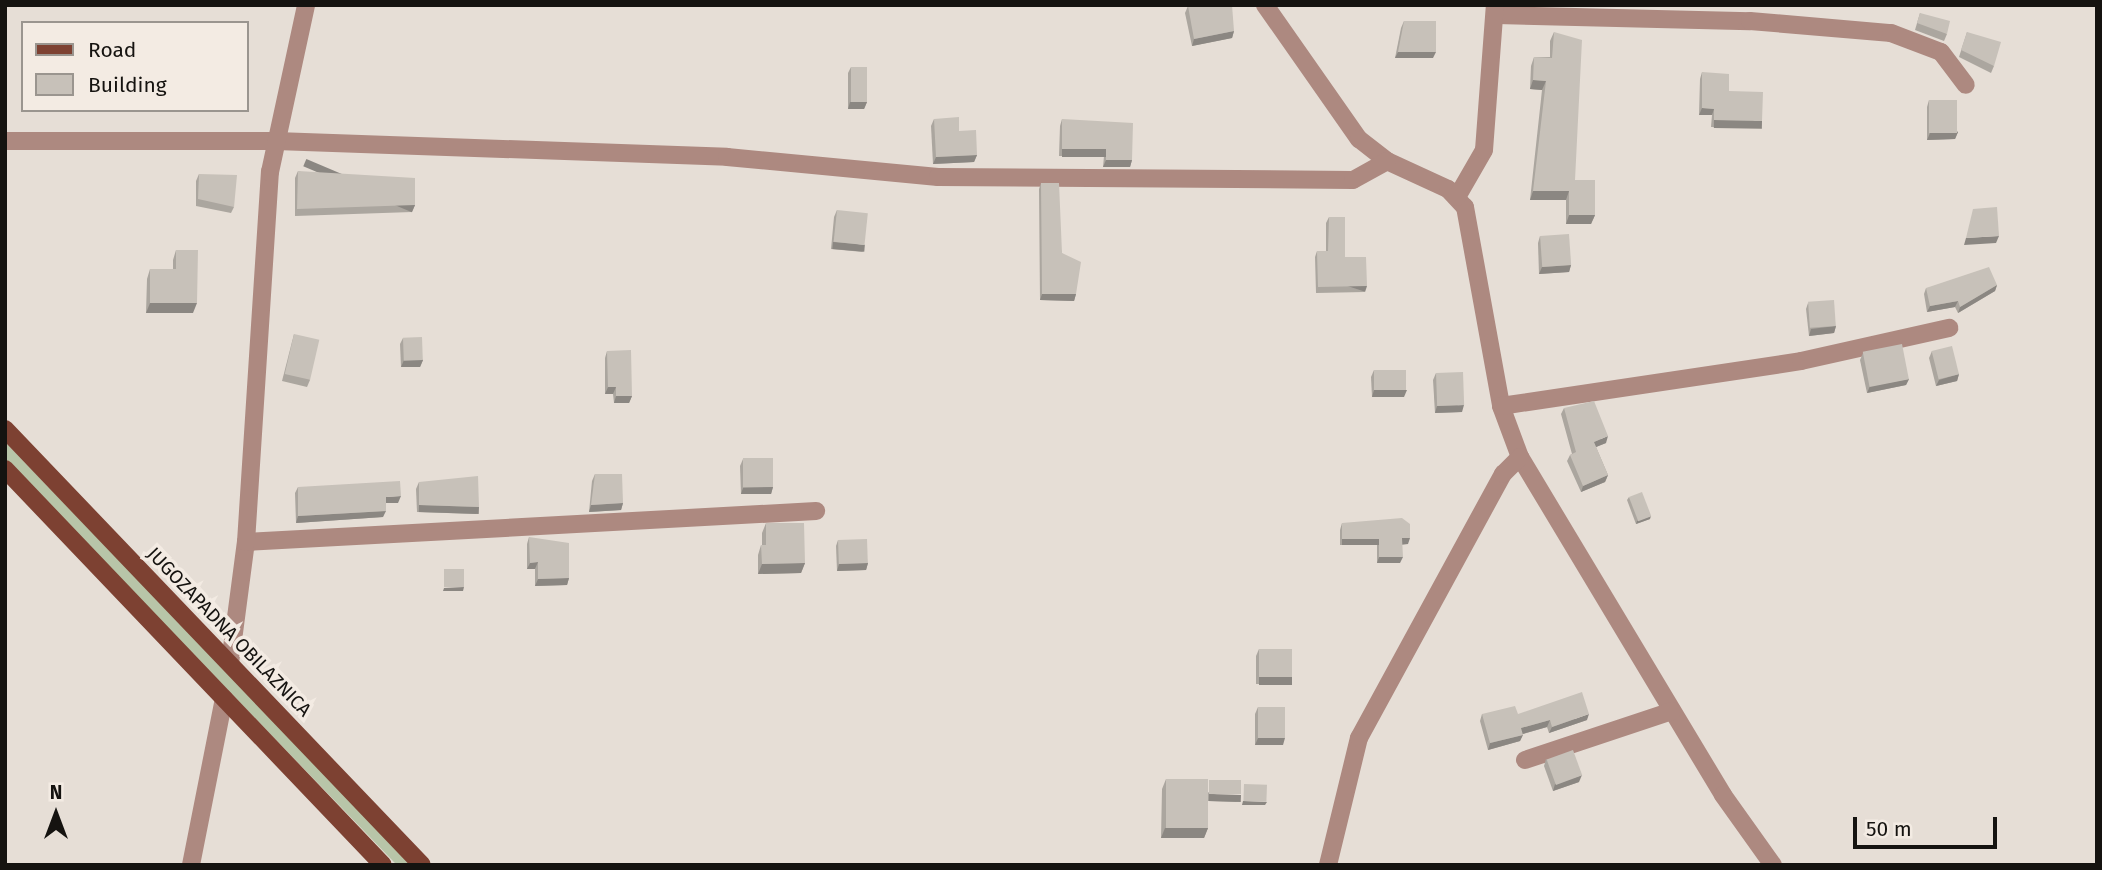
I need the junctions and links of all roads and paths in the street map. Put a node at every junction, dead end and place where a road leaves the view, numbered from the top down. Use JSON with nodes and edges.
{"nodes":[{"id":1,"x":306,"y":5,"type":"edge"},
{"id":2,"x":1265,"y":5,"type":"edge"},
{"id":3,"x":1496,"y":10,"type":"edge"},
{"id":4,"x":1966,"y":85,"type":"dead end"},
{"id":5,"x":5,"y":141,"type":"edge"},
{"id":6,"x":276,"y":141,"type":"junction"},
{"id":7,"x":1387,"y":161,"type":"junction"},
{"id":8,"x":1457,"y":197,"type":"junction"},
{"id":9,"x":1949,"y":328,"type":"dead end"},
{"id":10,"x":1501,"y":406,"type":"junction"},
{"id":11,"x":5,"y":429,"type":"edge"},
{"id":12,"x":1520,"y":457,"type":"junction"},
{"id":13,"x":5,"y":469,"type":"edge"},
{"id":14,"x":816,"y":511,"type":"dead end"},
{"id":15,"x":246,"y":542,"type":"junction"},
{"id":16,"x":230,"y":663,"type":"junction"},
{"id":17,"x":224,"y":698,"type":"junction"},
{"id":18,"x":1672,"y":711,"type":"junction"},
{"id":19,"x":1525,"y":760,"type":"dead end"},
{"id":20,"x":191,"y":865,"type":"edge"},
{"id":21,"x":383,"y":865,"type":"edge"},
{"id":22,"x":422,"y":865,"type":"edge"},
{"id":23,"x":1328,"y":865,"type":"edge"},
{"id":24,"x":1773,"y":865,"type":"edge"}],
"edges":[{"from":1,"to":6,"type":"street"},
{"from":2,"to":7,"type":"street"},
{"from":3,"to":4,"type":"street"},
{"from":3,"to":8,"type":"street"},
{"from":5,"to":6,"type":"street"},
{"from":6,"to":7,"type":"street"},
{"from":6,"to":15,"type":"street"},
{"from":7,"to":8,"type":"street"},
{"from":8,"to":10,"type":"street"},
{"from":9,"to":10,"type":"street"},
{"from":10,"to":12,"type":"street"},
{"from":11,"to":16,"type":"main road","name":"JUGOZAPADNA OBILAZNICA"},
{"from":12,"to":18,"type":"street"},
{"from":12,"to":23,"type":"street"},
{"from":13,"to":17,"type":"main road"},
{"from":14,"to":15,"type":"street"},
{"from":15,"to":16,"type":"street"},
{"from":16,"to":22,"type":"main road","name":"JUGOZAPADNA OBILAZNICA"},
{"from":17,"to":20,"type":"street"},
{"from":17,"to":21,"type":"main road"},
{"from":18,"to":19,"type":"street"},
{"from":18,"to":24,"type":"street"}]}
